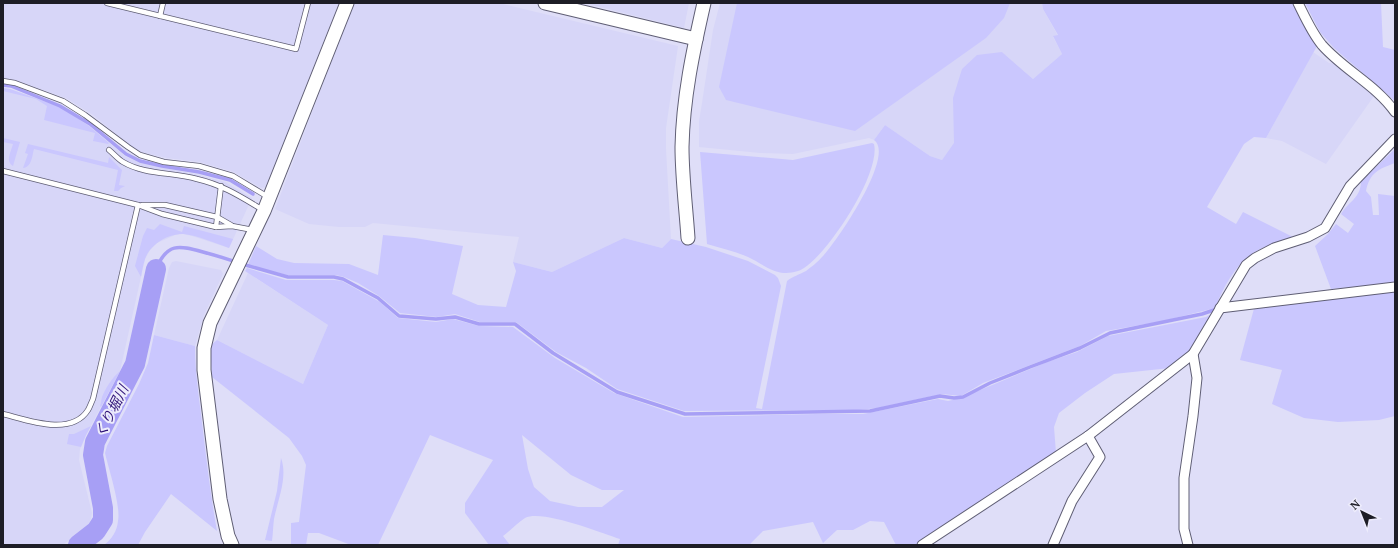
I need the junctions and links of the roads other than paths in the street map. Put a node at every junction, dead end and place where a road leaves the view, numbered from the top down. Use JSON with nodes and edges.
{"nodes":[{"id":1,"x":107,"y":3,"type":"edge"},
{"id":2,"x":164,"y":3,"type":"edge"},
{"id":3,"x":308,"y":3,"type":"edge"},
{"id":4,"x":347,"y":3,"type":"edge"},
{"id":5,"x":545,"y":3,"type":"edge"},
{"id":6,"x":704,"y":3,"type":"edge"},
{"id":7,"x":1298,"y":3,"type":"edge"},
{"id":8,"x":160,"y":16,"type":"junction"},
{"id":9,"x":696,"y":39,"type":"junction"},
{"id":10,"x":3,"y":81,"type":"edge"},
{"id":11,"x":1395,"y":112,"type":"edge"},
{"id":12,"x":1395,"y":139,"type":"edge"},
{"id":13,"x":109,"y":150,"type":"dead end"},
{"id":14,"x":3,"y":171,"type":"edge"},
{"id":15,"x":221,"y":186,"type":"junction"},
{"id":16,"x":269,"y":198,"type":"junction"},
{"id":17,"x":138,"y":205,"type":"junction"},
{"id":18,"x":264,"y":211,"type":"junction"},
{"id":19,"x":217,"y":217,"type":"junction"},
{"id":20,"x":232,"y":226,"type":"junction"},
{"id":21,"x":216,"y":227,"type":"junction"},
{"id":22,"x":255,"y":230,"type":"junction"},
{"id":23,"x":688,"y":238,"type":"dead end"},
{"id":24,"x":1395,"y":287,"type":"edge"},
{"id":25,"x":1220,"y":308,"type":"junction"},
{"id":26,"x":1193,"y":354,"type":"junction"},
{"id":27,"x":3,"y":414,"type":"edge"},
{"id":28,"x":1088,"y":436,"type":"junction"},
{"id":29,"x":232,"y":545,"type":"edge"},
{"id":30,"x":922,"y":545,"type":"edge"},
{"id":31,"x":1053,"y":545,"type":"edge"},
{"id":32,"x":1188,"y":545,"type":"edge"}],
"edges":[{"from":1,"to":8,"type":"lane"},
{"from":2,"to":8,"type":"lane"},
{"from":3,"to":8,"type":"lane"},
{"from":4,"to":16,"type":"street"},
{"from":5,"to":9,"type":"street"},
{"from":6,"to":9,"type":"street"},
{"from":7,"to":11,"type":"street"},
{"from":9,"to":23,"type":"street"},
{"from":10,"to":16,"type":"lane"},
{"from":12,"to":25,"type":"street"},
{"from":13,"to":15,"type":"lane"},
{"from":14,"to":17,"type":"lane"},
{"from":15,"to":18,"type":"lane"},
{"from":15,"to":19,"type":"lane"},
{"from":16,"to":18,"type":"street"},
{"from":17,"to":19,"type":"lane"},
{"from":17,"to":21,"type":"lane"},
{"from":17,"to":27,"type":"lane"},
{"from":18,"to":22,"type":"street"},
{"from":19,"to":20,"type":"lane"},
{"from":19,"to":21,"type":"lane"},
{"from":20,"to":21,"type":"lane"},
{"from":20,"to":22,"type":"lane"},
{"from":22,"to":29,"type":"street"},
{"from":24,"to":25,"type":"street"},
{"from":25,"to":26,"type":"street"},
{"from":26,"to":28,"type":"street"},
{"from":26,"to":32,"type":"street"},
{"from":28,"to":30,"type":"street"},
{"from":28,"to":31,"type":"street"}]}
